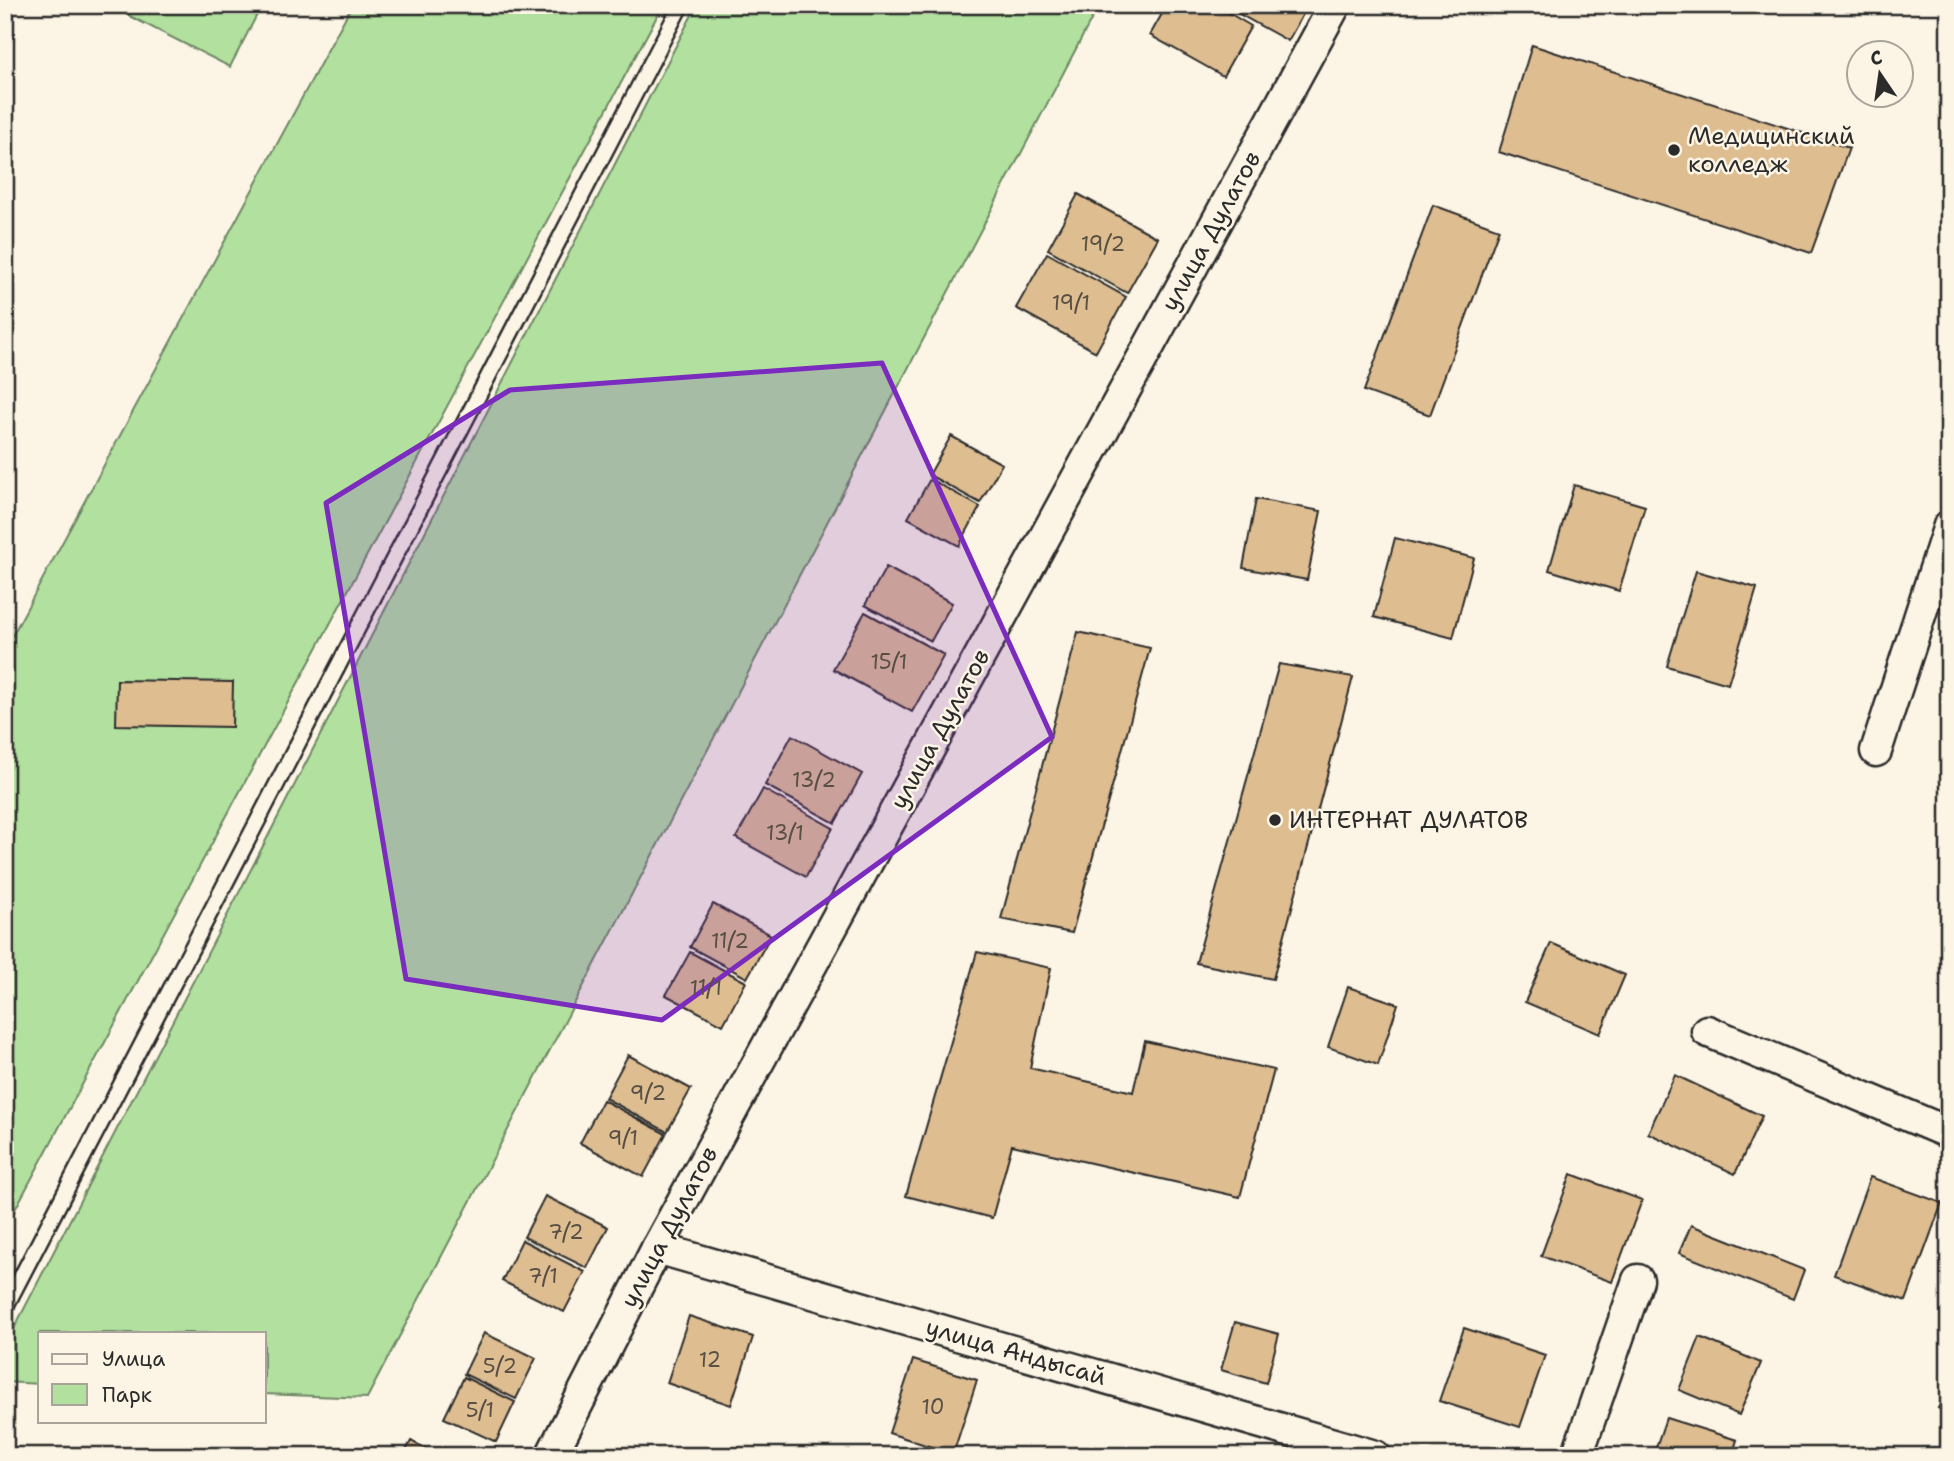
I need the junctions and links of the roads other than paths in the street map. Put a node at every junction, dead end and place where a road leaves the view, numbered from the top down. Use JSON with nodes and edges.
{"nodes":[{"id":1,"x":681,"y":5,"type":"edge"},
{"id":2,"x":1335,"y":5,"type":"edge"},
{"id":3,"x":1949,"y":526,"type":"edge"},
{"id":4,"x":1876,"y":751,"type":"dead end"},
{"id":5,"x":1707,"y":1031,"type":"dead end"},
{"id":6,"x":1949,"y":1133,"type":"edge"},
{"id":7,"x":657,"y":1248,"type":"junction"},
{"id":8,"x":1638,"y":1280,"type":"dead end"},
{"id":9,"x":5,"y":1308,"type":"edge"},
{"id":10,"x":551,"y":1456,"type":"edge"},
{"id":11,"x":1375,"y":1456,"type":"edge"},
{"id":12,"x":1577,"y":1456,"type":"edge"}],
"edges":[{"from":1,"to":9,"type":"lane"},
{"from":2,"to":7,"type":"street","name":"улица Дулатов"},
{"from":3,"to":4,"type":"street"},
{"from":5,"to":6,"type":"street"},
{"from":7,"to":10,"type":"street","name":"улица Дулатов"},
{"from":7,"to":11,"type":"street","name":"улица Андысай"},
{"from":8,"to":12,"type":"street"}]}
